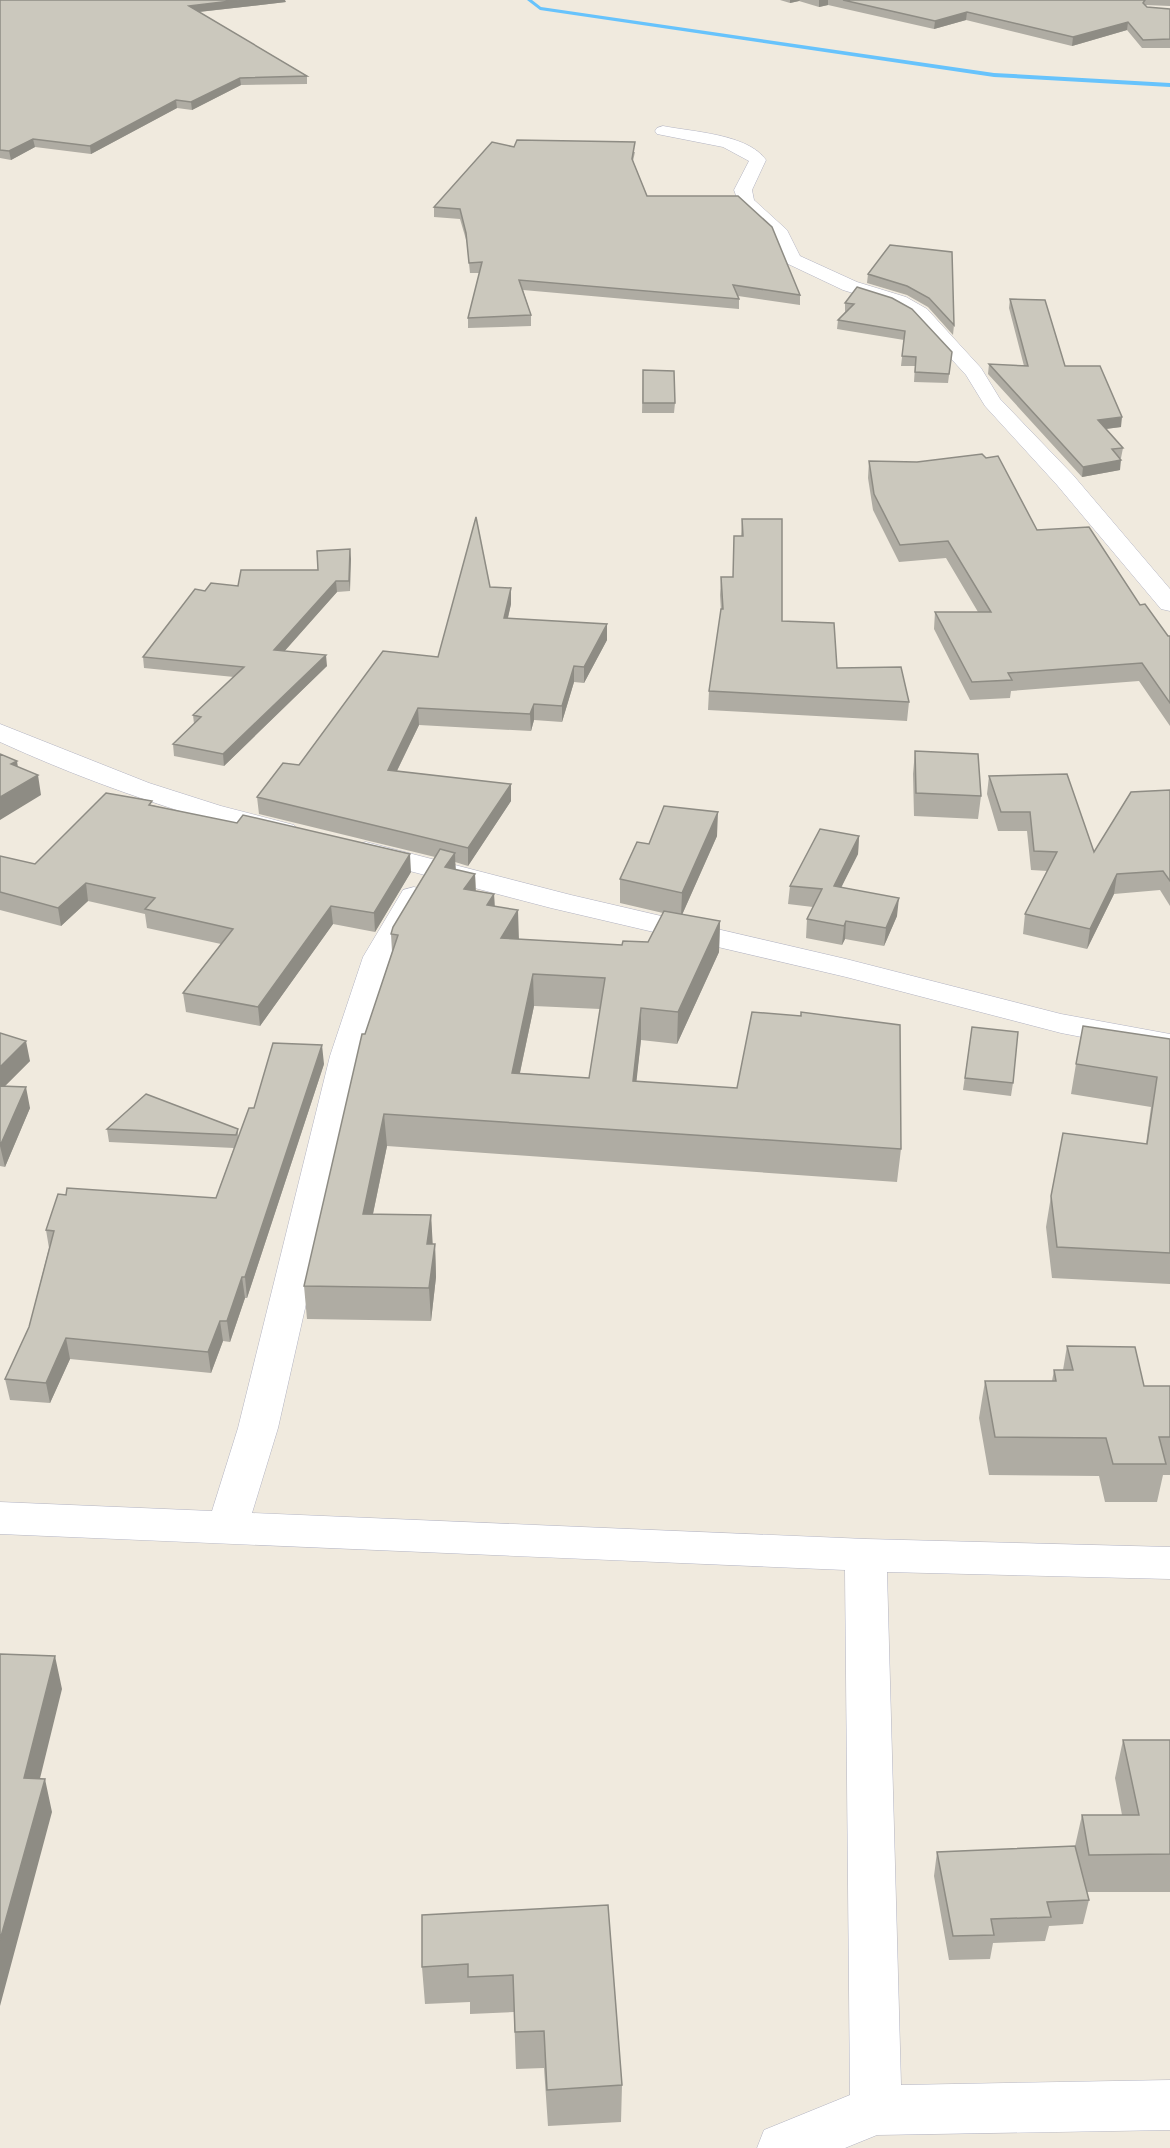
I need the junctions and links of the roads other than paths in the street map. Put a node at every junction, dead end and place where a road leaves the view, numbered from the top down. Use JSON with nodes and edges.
{"nodes":[{"id":1,"x":663,"y":131,"type":"dead end"},
{"id":2,"x":1170,"y":604,"type":"edge"},
{"id":3,"x":0,"y":732,"type":"edge"},
{"id":4,"x":432,"y":866,"type":"junction"},
{"id":5,"x":1170,"y":1044,"type":"edge"},
{"id":6,"x":0,"y":1518,"type":"edge"},
{"id":7,"x":227,"y":1528,"type":"junction"},
{"id":8,"x":866,"y":1555,"type":"junction"},
{"id":9,"x":1170,"y":1563,"type":"edge"},
{"id":10,"x":1170,"y":2105,"type":"edge"},
{"id":11,"x":876,"y":2110,"type":"junction"},
{"id":12,"x":783,"y":2148,"type":"edge"}],
"edges":[{"from":1,"to":2,"type":"street"},
{"from":3,"to":4,"type":"street"},
{"from":4,"to":5,"type":"street"},
{"from":4,"to":7,"type":"street"},
{"from":6,"to":7,"type":"street"},
{"from":7,"to":8,"type":"street"},
{"from":8,"to":9,"type":"street"},
{"from":8,"to":11,"type":"street"},
{"from":10,"to":11,"type":"street"},
{"from":11,"to":12,"type":"street"}]}
